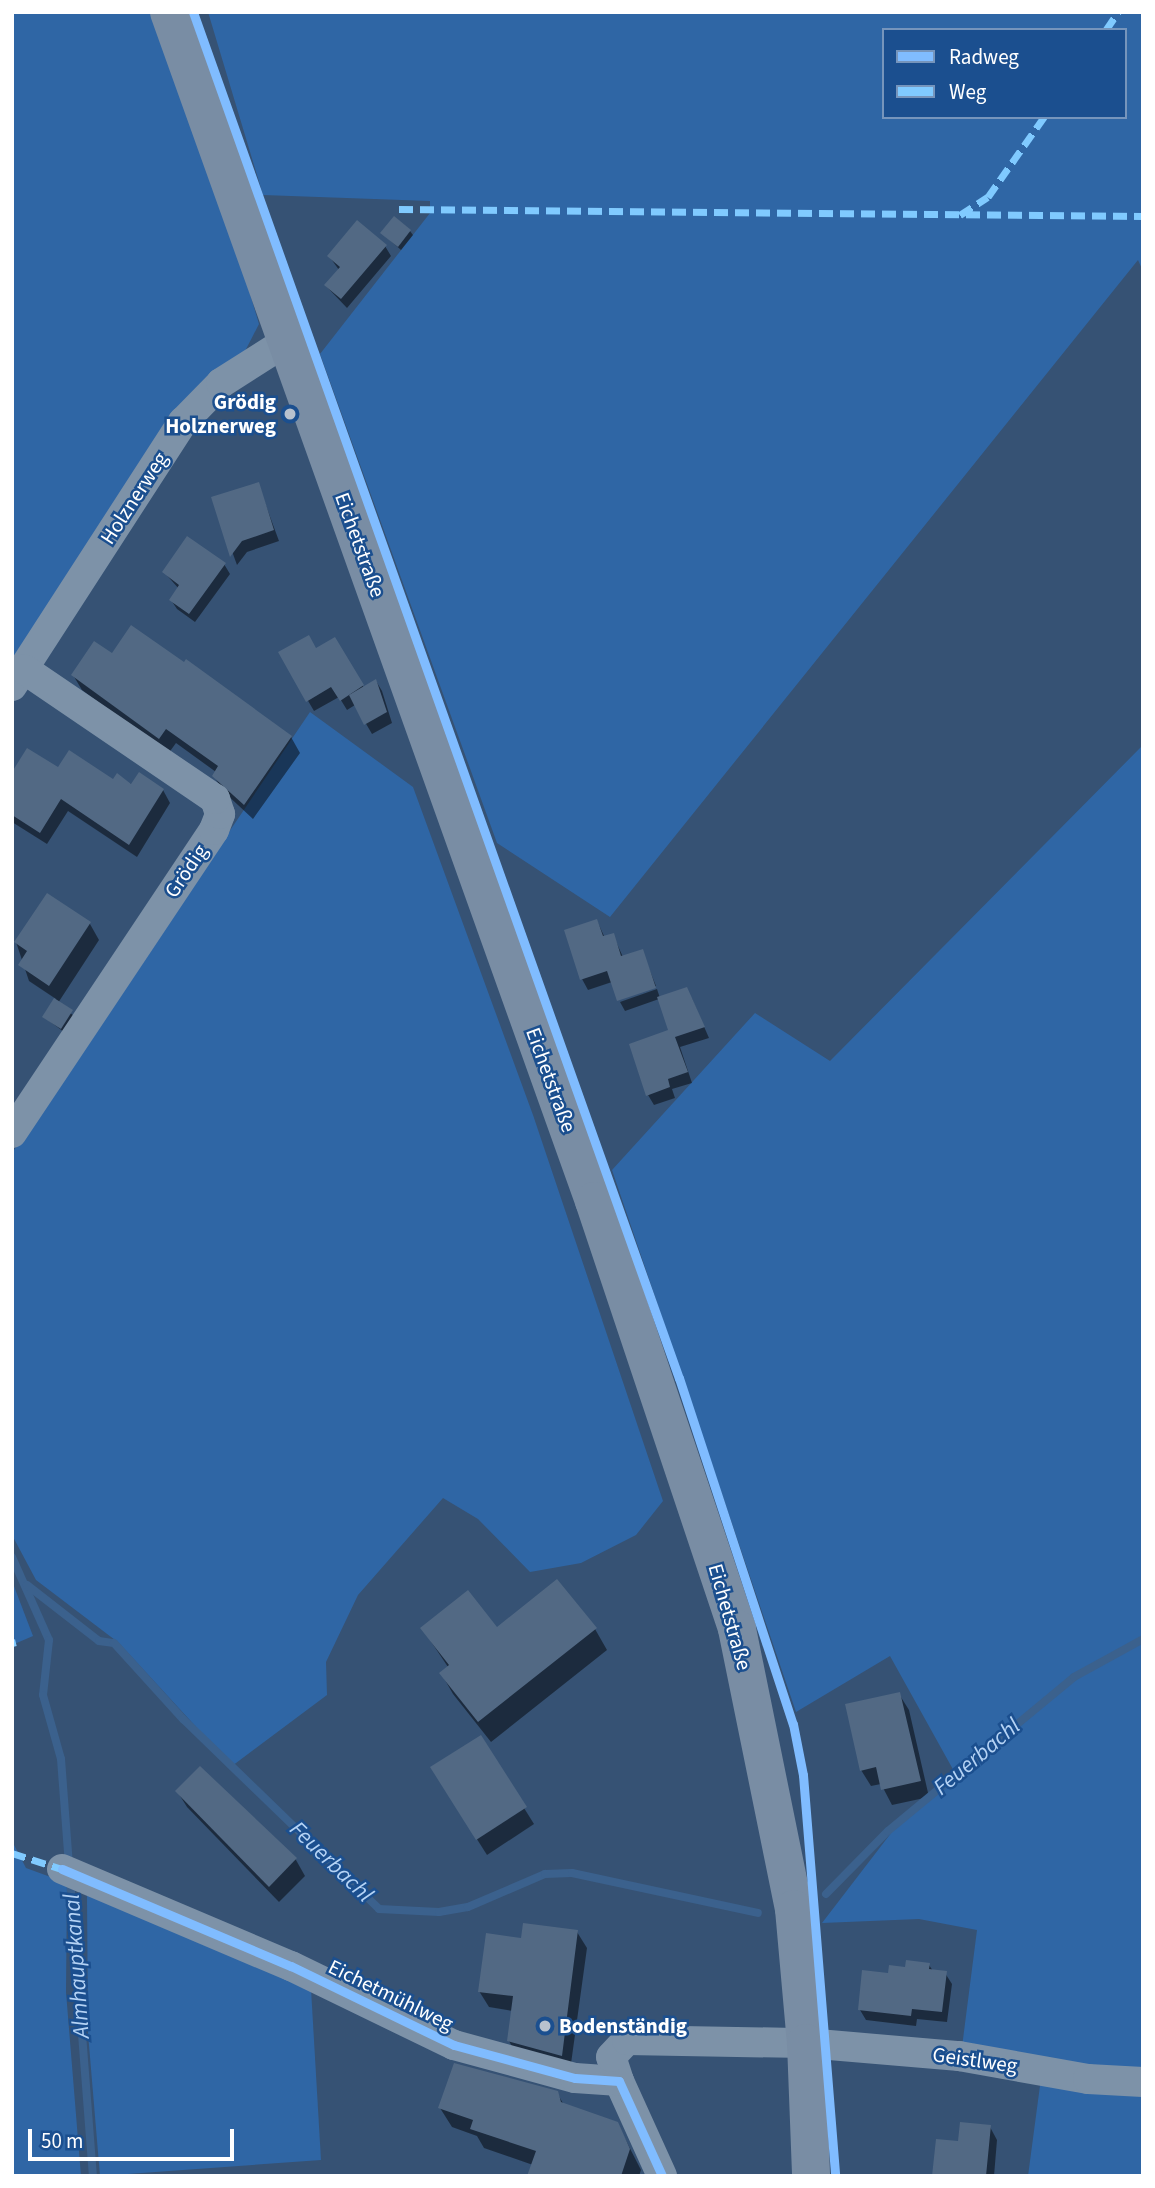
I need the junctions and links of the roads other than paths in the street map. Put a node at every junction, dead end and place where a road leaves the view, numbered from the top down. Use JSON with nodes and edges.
{"nodes":[{"id":1,"x":169,"y":12,"type":"edge"},
{"id":2,"x":287,"y":341,"type":"junction"},
{"id":3,"x":18,"y":677,"type":"edge"},
{"id":4,"x":12,"y":1133,"type":"edge"},
{"id":5,"x":73,"y":1873,"type":"dead end"},
{"id":6,"x":806,"y":2042,"type":"junction"},
{"id":7,"x":619,"y":2081,"type":"junction"},
{"id":8,"x":1143,"y":2082,"type":"edge"},
{"id":9,"x":662,"y":2176,"type":"edge"},
{"id":10,"x":811,"y":2176,"type":"edge"}],
"edges":[{"from":1,"to":2,"type":"main road","name":"Eichetstraße"},
{"from":2,"to":3,"type":"street","name":"Holznerweg"},
{"from":2,"to":6,"type":"main road","name":"Eichetstraße"},
{"from":3,"to":4,"type":"street","name":"Grödig"},
{"from":5,"to":7,"type":"street","name":"Eichetmühlweg"},
{"from":6,"to":7,"type":"street"},
{"from":6,"to":8,"type":"street","name":"Geistlweg"},
{"from":6,"to":10,"type":"main road","name":"Eichetstraße"},
{"from":7,"to":9,"type":"street"}]}
